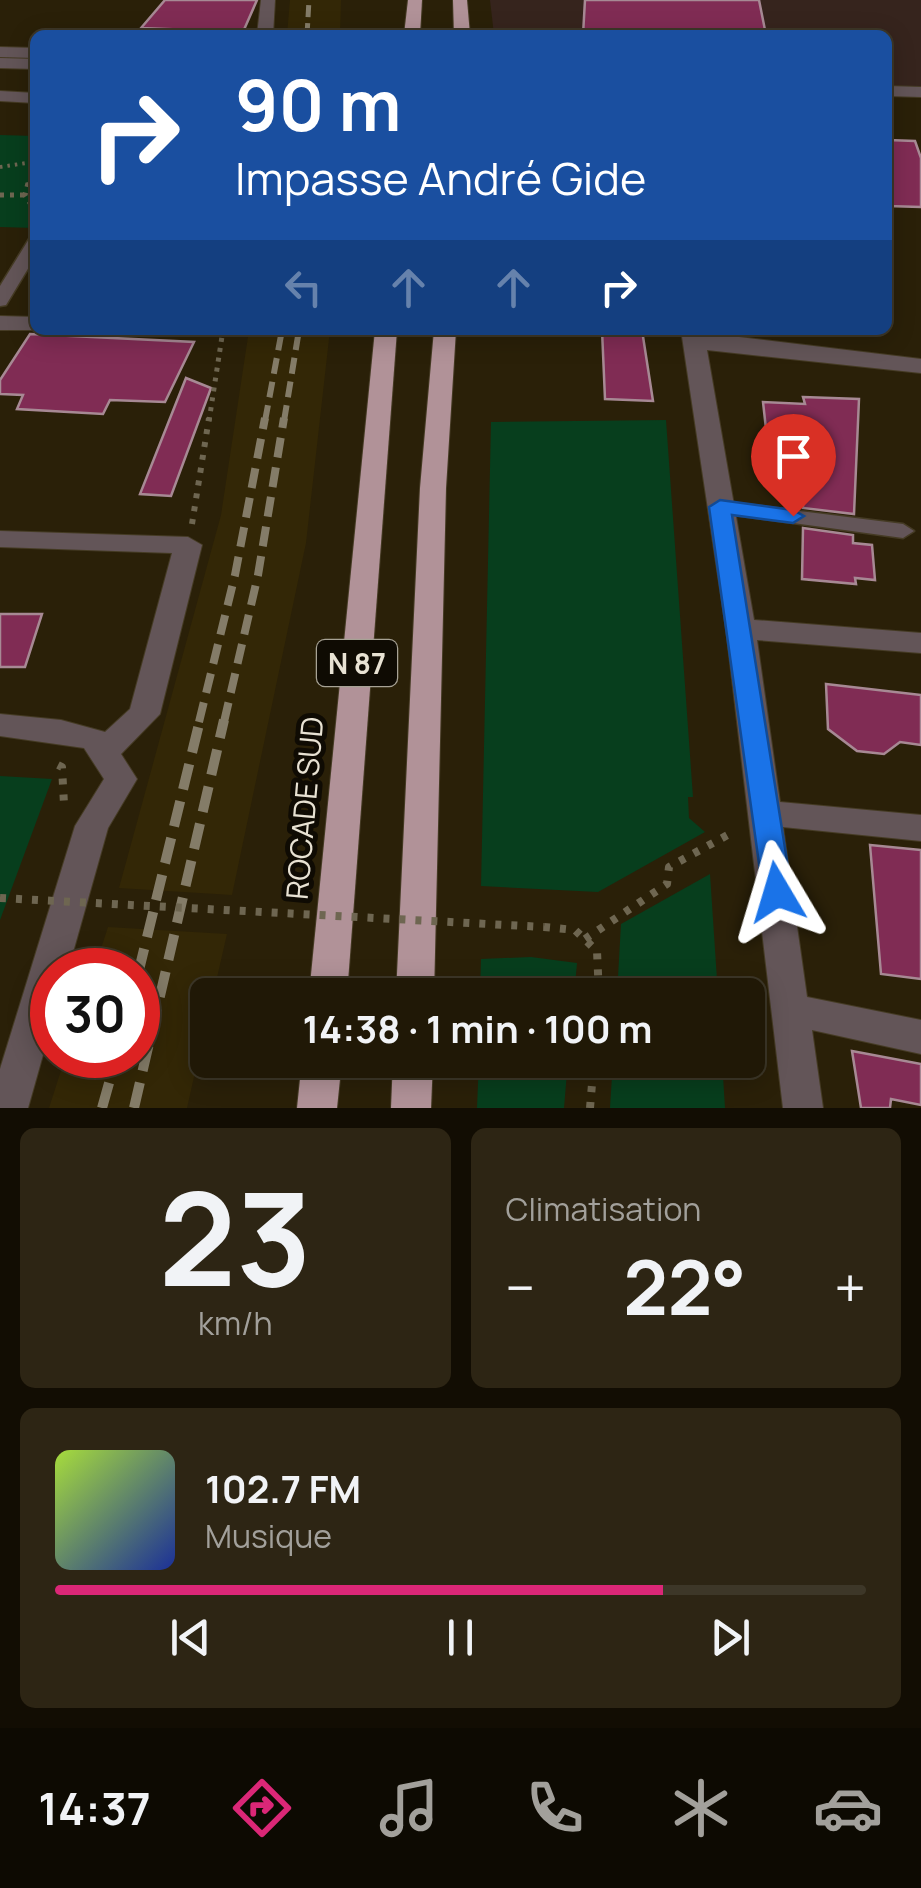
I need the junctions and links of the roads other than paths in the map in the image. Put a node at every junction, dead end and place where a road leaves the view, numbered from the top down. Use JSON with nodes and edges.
{"nodes":[{"id":1,"x":268,"y":0,"type":"edge"},
{"id":2,"x":416,"y":0,"type":"edge"},
{"id":3,"x":460,"y":0,"type":"edge"},
{"id":4,"x":265,"y":30,"type":"edge"},
{"id":5,"x":413,"y":30,"type":"edge"},
{"id":6,"x":462,"y":30,"type":"edge"},
{"id":7,"x":0,"y":52,"type":"edge"},
{"id":8,"x":30,"y":53,"type":"edge"},
{"id":9,"x":0,"y":63,"type":"edge"},
{"id":10,"x":30,"y":64,"type":"edge"},
{"id":11,"x":892,"y":91,"type":"edge"},
{"id":12,"x":921,"y":92,"type":"edge"},
{"id":13,"x":0,"y":96,"type":"edge"},
{"id":14,"x":30,"y":98,"type":"edge"},
{"id":15,"x":30,"y":251,"type":"edge"},
{"id":16,"x":0,"y":301,"type":"edge"},
{"id":17,"x":0,"y":323,"type":"edge"},
{"id":18,"x":30,"y":324,"type":"edge"},
{"id":19,"x":386,"y":335,"type":"edge"},
{"id":20,"x":445,"y":335,"type":"edge"},
{"id":21,"x":694,"y":336,"type":"edge"},
{"id":22,"x":921,"y":366,"type":"edge"},
{"id":23,"x":720,"y":507,"type":"junction"},
{"id":24,"x":903,"y":531,"type":"dead end"},
{"id":25,"x":0,"y":539,"type":"edge"},
{"id":26,"x":741,"y":628,"type":"junction"},
{"id":27,"x":921,"y":643,"type":"edge"},
{"id":28,"x":0,"y":725,"type":"edge"},
{"id":29,"x":104,"y":751,"type":"junction"},
{"id":30,"x":768,"y":812,"type":"junction"},
{"id":31,"x":921,"y":828,"type":"edge"},
{"id":32,"x":329,"y":978,"type":"edge"},
{"id":33,"x":416,"y":978,"type":"edge"},
{"id":34,"x":792,"y":1010,"type":"junction"},
{"id":35,"x":921,"y":1037,"type":"edge"},
{"id":36,"x":320,"y":1078,"type":"edge"},
{"id":37,"x":412,"y":1078,"type":"edge"},
{"id":38,"x":8,"y":1108,"type":"edge"},
{"id":39,"x":318,"y":1108,"type":"edge"},
{"id":40,"x":411,"y":1108,"type":"edge"},
{"id":41,"x":803,"y":1108,"type":"edge"}],
"edges":[{"from":1,"to":4,"type":"street"},
{"from":2,"to":5,"type":"highway"},
{"from":3,"to":6,"type":"highway"},
{"from":7,"to":8,"type":"street"},
{"from":9,"to":10,"type":"street"},
{"from":11,"to":12,"type":"street"},
{"from":13,"to":14,"type":"street"},
{"from":15,"to":16,"type":"lane"},
{"from":17,"to":18,"type":"street"},
{"from":19,"to":32,"type":"highway","name":"ROCADE SUD","number":"N 87"},
{"from":20,"to":33,"type":"highway","number":"N 87"},
{"from":21,"to":22,"type":"street"},
{"from":21,"to":23,"type":"street"},
{"from":23,"to":24,"type":"lane"},
{"from":23,"to":26,"type":"street"},
{"from":25,"to":29,"type":"street"},
{"from":26,"to":27,"type":"street"},
{"from":26,"to":30,"type":"street"},
{"from":28,"to":29,"type":"street"},
{"from":29,"to":38,"type":"street"},
{"from":30,"to":31,"type":"street"},
{"from":30,"to":34,"type":"street"},
{"from":34,"to":35,"type":"street"},
{"from":34,"to":41,"type":"street"},
{"from":36,"to":39,"type":"highway"},
{"from":37,"to":40,"type":"highway"}]}
